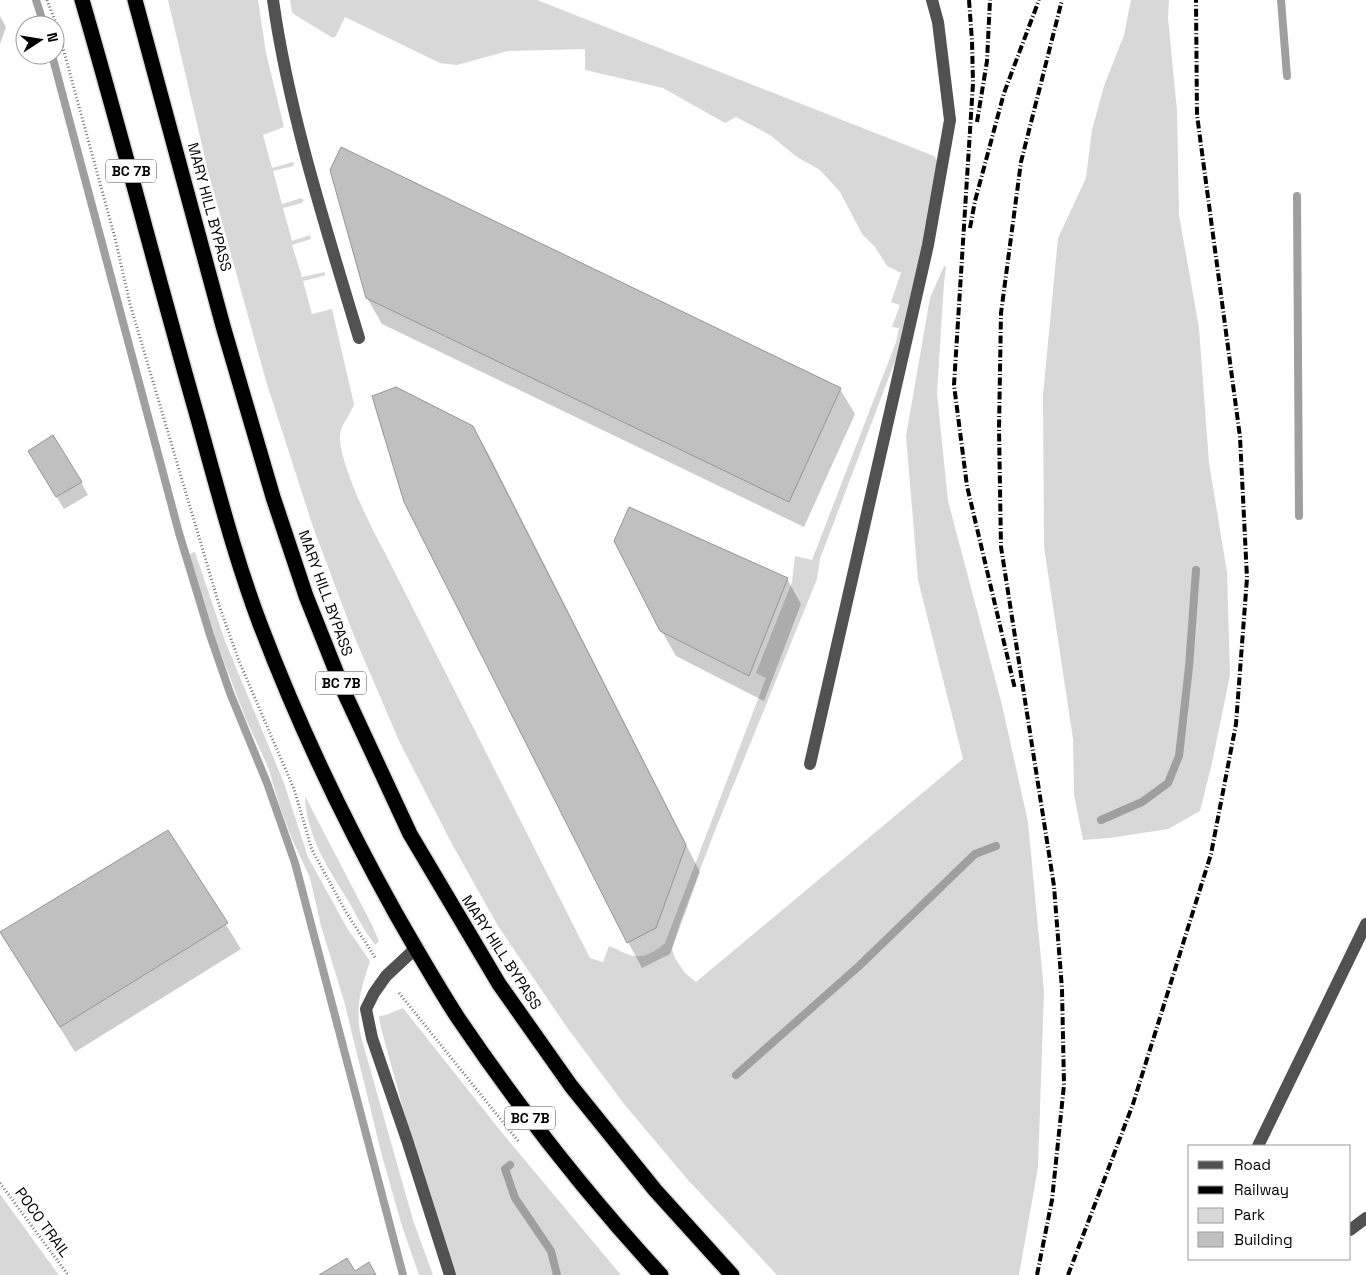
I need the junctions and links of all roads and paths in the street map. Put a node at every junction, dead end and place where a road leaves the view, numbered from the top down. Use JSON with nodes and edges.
{"nodes":[{"id":1,"x":82,"y":0,"type":"edge"},
{"id":2,"x":135,"y":0,"type":"edge"},
{"id":3,"x":273,"y":0,"type":"edge"},
{"id":4,"x":932,"y":0,"type":"edge"},
{"id":5,"x":359,"y":338,"type":"dead end"},
{"id":6,"x":810,"y":764,"type":"dead end"},
{"id":7,"x":1366,"y":924,"type":"edge"},
{"id":8,"x":416,"y":948,"type":"junction"},
{"id":9,"x":386,"y":976,"type":"junction"},
{"id":10,"x":415,"y":1016,"type":"dead end"},
{"id":11,"x":1258,"y":1145,"type":"edge"},
{"id":12,"x":0,"y":1183,"type":"edge"},
{"id":13,"x":1366,"y":1218,"type":"edge"},
{"id":14,"x":1351,"y":1229,"type":"edge"},
{"id":15,"x":68,"y":1275,"type":"edge"},
{"id":16,"x":450,"y":1275,"type":"edge"},
{"id":17,"x":661,"y":1275,"type":"edge"},
{"id":18,"x":732,"y":1275,"type":"edge"}],
"edges":[{"from":1,"to":8,"type":"highway","number":"BC 7B"},
{"from":2,"to":18,"type":"highway","name":"MARY HILL BYPASS","number":"BC 7B"},
{"from":3,"to":5,"type":"lane"},
{"from":4,"to":6,"type":"lane"},
{"from":7,"to":11,"type":"lane"},
{"from":8,"to":9,"type":"lane"},
{"from":8,"to":17,"type":"highway","number":"BC 7B"},
{"from":9,"to":10,"type":"path"},
{"from":9,"to":16,"type":"lane"},
{"from":12,"to":15,"type":"path","name":"POCO TRAIL"},
{"from":13,"to":14,"type":"lane"}]}
